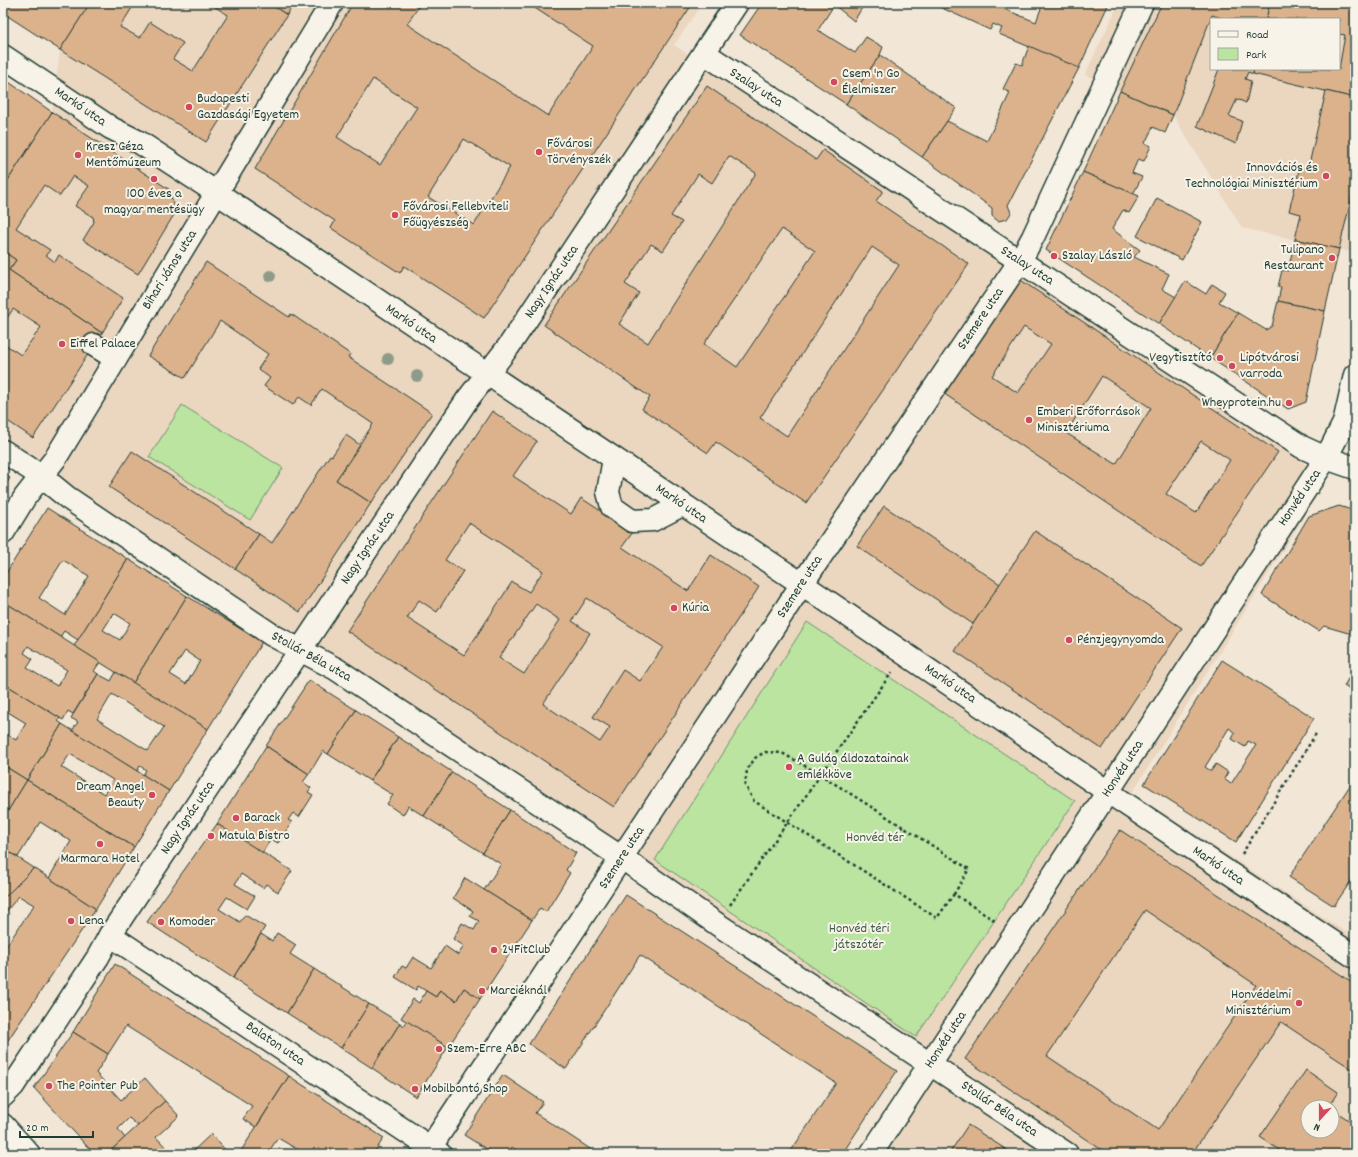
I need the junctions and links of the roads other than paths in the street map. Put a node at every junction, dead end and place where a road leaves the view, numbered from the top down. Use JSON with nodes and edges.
{"nodes":[{"id":1,"x":332,"y":3,"type":"edge"},
{"id":2,"x":737,"y":3,"type":"edge"},
{"id":3,"x":1142,"y":3,"type":"edge"},
{"id":4,"x":704,"y":53,"type":"junction"},
{"id":5,"x":3,"y":56,"type":"edge"},
{"id":6,"x":217,"y":193,"type":"junction"},
{"id":7,"x":1020,"y":261,"type":"junction"},
{"id":8,"x":94,"y":345,"type":"dead end"},
{"id":9,"x":115,"y":358,"type":"junction"},
{"id":10,"x":487,"y":374,"type":"junction"},
{"id":11,"x":1355,"y":375,"type":"edge"},
{"id":12,"x":3,"y":451,"type":"edge"},
{"id":13,"x":1326,"y":458,"type":"junction"},
{"id":14,"x":614,"y":459,"type":"junction"},
{"id":15,"x":1355,"y":468,"type":"edge"},
{"id":16,"x":41,"y":476,"type":"junction"},
{"id":17,"x":682,"y":505,"type":"junction"},
{"id":18,"x":3,"y":533,"type":"edge"},
{"id":19,"x":802,"y":584,"type":"junction"},
{"id":20,"x":300,"y":650,"type":"junction"},
{"id":21,"x":1108,"y":792,"type":"junction"},
{"id":22,"x":622,"y":858,"type":"junction"},
{"id":23,"x":110,"y":935,"type":"junction"},
{"id":24,"x":1355,"y":957,"type":"edge"},
{"id":25,"x":930,"y":1063,"type":"junction"},
{"id":26,"x":3,"y":1096,"type":"edge"},
{"id":27,"x":3,"y":1124,"type":"edge"},
{"id":28,"x":432,"y":1152,"type":"edge"},
{"id":29,"x":29,"y":1154,"type":"edge"},
{"id":30,"x":871,"y":1154,"type":"edge"},
{"id":31,"x":1067,"y":1154,"type":"edge"}],
"edges":[{"from":1,"to":6,"type":"street","name":"Bihari János utca"},
{"from":2,"to":4,"type":"street","name":"Nagy Ignác utca"},
{"from":3,"to":7,"type":"street","name":"Szemere utca"},
{"from":4,"to":7,"type":"street","name":"Szalay utca"},
{"from":4,"to":10,"type":"street","name":"Nagy Ignác utca"},
{"from":5,"to":6,"type":"street","name":"Markó utca"},
{"from":6,"to":9,"type":"street","name":"Bihari János utca"},
{"from":6,"to":10,"type":"street","name":"Markó utca"},
{"from":7,"to":13,"type":"street","name":"Szalay utca"},
{"from":7,"to":19,"type":"street","name":"Szemere utca"},
{"from":8,"to":9,"type":"street"},
{"from":9,"to":16,"type":"street","name":"Bihari János utca"},
{"from":10,"to":14,"type":"street","name":"Markó utca"},
{"from":10,"to":20,"type":"street","name":"Nagy Ignác utca"},
{"from":11,"to":13,"type":"street","name":"Honvéd utca"},
{"from":12,"to":16,"type":"street","name":"Stollár Béla utca"},
{"from":13,"to":15,"type":"street","name":"Szalay utca"},
{"from":13,"to":21,"type":"street","name":"Honvéd utca"},
{"from":14,"to":17,"type":"street","name":"Markó utca"},
{"from":14,"to":17,"type":"street"},
{"from":16,"to":18,"type":"street","name":"Bihari János utca"},
{"from":16,"to":20,"type":"street","name":"Stollár Béla utca"},
{"from":17,"to":19,"type":"street","name":"Markó utca"},
{"from":19,"to":21,"type":"street","name":"Markó utca"},
{"from":19,"to":22,"type":"street","name":"Szemere utca"},
{"from":20,"to":22,"type":"street","name":"Stollár Béla utca"},
{"from":20,"to":23,"type":"street","name":"Nagy Ignác utca"},
{"from":21,"to":24,"type":"street","name":"Markó utca"},
{"from":21,"to":25,"type":"street","name":"Honvéd utca"},
{"from":22,"to":25,"type":"street"},
{"from":22,"to":28,"type":"street","name":"Szemere utca"},
{"from":23,"to":26,"type":"street","name":"Nagy Ignác utca"},
{"from":23,"to":28,"type":"street","name":"Balaton utca"},
{"from":25,"to":30,"type":"street","name":"Honvéd utca"},
{"from":25,"to":31,"type":"street","name":"Stollár Béla utca"},
{"from":27,"to":29,"type":"street"}]}
